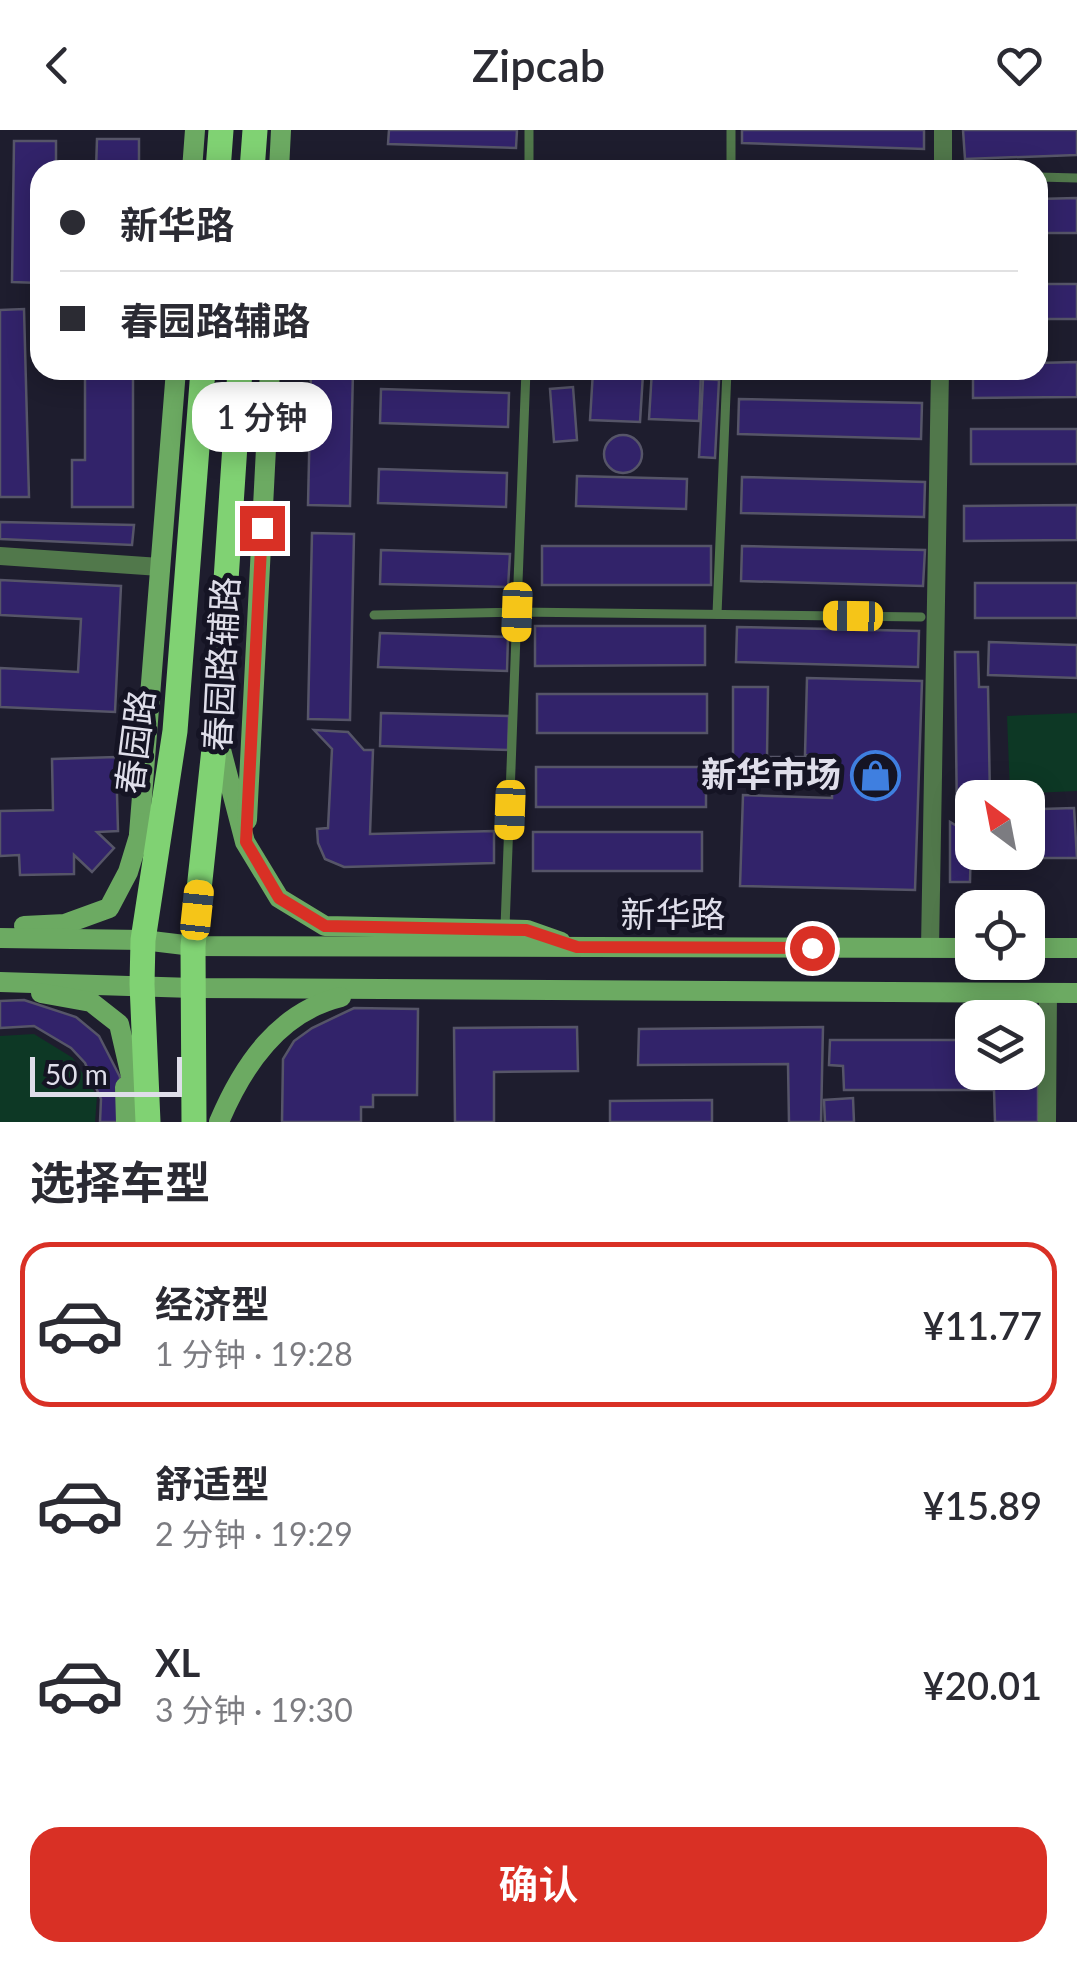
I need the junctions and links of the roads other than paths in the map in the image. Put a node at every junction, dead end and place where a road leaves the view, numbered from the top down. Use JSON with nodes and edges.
{"nodes":[{"id":1,"x":195,"y":130,"type":"edge"},
{"id":2,"x":222,"y":130,"type":"edge"},
{"id":3,"x":255,"y":130,"type":"edge"},
{"id":4,"x":281,"y":130,"type":"edge"},
{"id":5,"x":529,"y":130,"type":"edge"},
{"id":6,"x":732,"y":130,"type":"edge"},
{"id":7,"x":943,"y":130,"type":"edge"},
{"id":8,"x":193,"y":160,"type":"edge"},
{"id":9,"x":219,"y":160,"type":"edge"},
{"id":10,"x":253,"y":160,"type":"edge"},
{"id":11,"x":280,"y":160,"type":"edge"},
{"id":12,"x":529,"y":160,"type":"edge"},
{"id":13,"x":731,"y":160,"type":"edge"},
{"id":14,"x":942,"y":160,"type":"edge"},
{"id":15,"x":1048,"y":177,"type":"edge"},
{"id":16,"x":1077,"y":178,"type":"edge"},
{"id":17,"x":175,"y":380,"type":"edge"},
{"id":18,"x":202,"y":380,"type":"edge"},
{"id":19,"x":239,"y":380,"type":"edge"},
{"id":20,"x":269,"y":380,"type":"edge"},
{"id":21,"x":526,"y":380,"type":"edge"},
{"id":22,"x":726,"y":380,"type":"edge"},
{"id":23,"x":940,"y":380,"type":"edge"},
{"id":24,"x":0,"y":556,"type":"edge"},
{"id":25,"x":160,"y":567,"type":"junction"},
{"id":26,"x":517,"y":612,"type":"junction"},
{"id":27,"x":717,"y":614,"type":"junction"},
{"id":28,"x":374,"y":615,"type":"dead end"},
{"id":29,"x":921,"y":616,"type":"dead end"},
{"id":30,"x":216,"y":730,"type":"junction"},
{"id":31,"x":175,"y":731,"type":"junction"},
{"id":32,"x":139,"y":834,"type":"junction"},
{"id":33,"x":246,"y":842,"type":"junction"},
{"id":34,"x":0,"y":926,"type":"edge"},
{"id":35,"x":505,"y":930,"type":"junction"},
{"id":36,"x":0,"y":938,"type":"edge"},
{"id":37,"x":143,"y":940,"type":"junction"},
{"id":38,"x":193,"y":946,"type":"junction"},
{"id":39,"x":577,"y":947,"type":"junction"},
{"id":40,"x":930,"y":948,"type":"junction"},
{"id":41,"x":955,"y":948,"type":"edge"},
{"id":42,"x":1045,"y":948,"type":"edge"},
{"id":43,"x":1077,"y":948,"type":"edge"},
{"id":44,"x":0,"y":984,"type":"edge"},
{"id":45,"x":142,"y":984,"type":"junction"},
{"id":46,"x":193,"y":988,"type":"junction"},
{"id":47,"x":376,"y":989,"type":"junction"},
{"id":48,"x":1048,"y":992,"type":"junction"},
{"id":49,"x":1077,"y":993,"type":"edge"},
{"id":50,"x":124,"y":1045,"type":"junction"},
{"id":51,"x":222,"y":1119,"type":"edge"},
{"id":52,"x":126,"y":1122,"type":"edge"},
{"id":53,"x":145,"y":1122,"type":"edge"},
{"id":54,"x":194,"y":1122,"type":"edge"},
{"id":55,"x":1047,"y":1122,"type":"edge"}],
"edges":[{"from":1,"to":8,"type":"main road"},
{"from":2,"to":9,"type":"main road"},
{"from":3,"to":10,"type":"main road"},
{"from":4,"to":11,"type":"main road"},
{"from":5,"to":12,"type":"lane"},
{"from":6,"to":13,"type":"lane"},
{"from":7,"to":14,"type":"street"},
{"from":15,"to":16,"type":"lane"},
{"from":17,"to":25,"type":"main road","name":"春园路辅路"},
{"from":18,"to":31,"type":"main road","name":"春园路"},
{"from":19,"to":30,"type":"main road"},
{"from":20,"to":33,"type":"main road","name":"春园路辅路"},
{"from":21,"to":26,"type":"lane"},
{"from":22,"to":27,"type":"lane"},
{"from":23,"to":40,"type":"street"},
{"from":24,"to":25,"type":"street"},
{"from":25,"to":32,"type":"main road","name":"春园路辅路"},
{"from":26,"to":27,"type":"lane"},
{"from":26,"to":28,"type":"lane"},
{"from":26,"to":35,"type":"lane"},
{"from":27,"to":29,"type":"lane"},
{"from":30,"to":33,"type":"main road"},
{"from":30,"to":38,"type":"main road"},
{"from":31,"to":32,"type":"main road"},
{"from":31,"to":37,"type":"main road","name":"春园路"},
{"from":32,"to":34,"type":"main road"},
{"from":33,"to":35,"type":"main road"},
{"from":35,"to":39,"type":"main road"},
{"from":36,"to":37,"type":"main road","name":"新华路"},
{"from":37,"to":38,"type":"main road","name":"新华路"},
{"from":37,"to":45,"type":"main road","name":"春园路"},
{"from":38,"to":39,"type":"main road","name":"新华路"},
{"from":38,"to":46,"type":"main road"},
{"from":39,"to":40,"type":"main road","name":"新华路"},
{"from":40,"to":41,"type":"main road","name":"新华路"},
{"from":42,"to":43,"type":"main road"},
{"from":44,"to":45,"type":"main road"},
{"from":44,"to":50,"type":"main road"},
{"from":45,"to":46,"type":"main road"},
{"from":45,"to":53,"type":"main road","name":"春园路"},
{"from":46,"to":47,"type":"main road"},
{"from":46,"to":54,"type":"main road"},
{"from":47,"to":48,"type":"main road"},
{"from":47,"to":51,"type":"main road"},
{"from":48,"to":49,"type":"main road"},
{"from":48,"to":55,"type":"street"},
{"from":50,"to":52,"type":"main road"},
{"from":50,"to":53,"type":"main road"}]}
